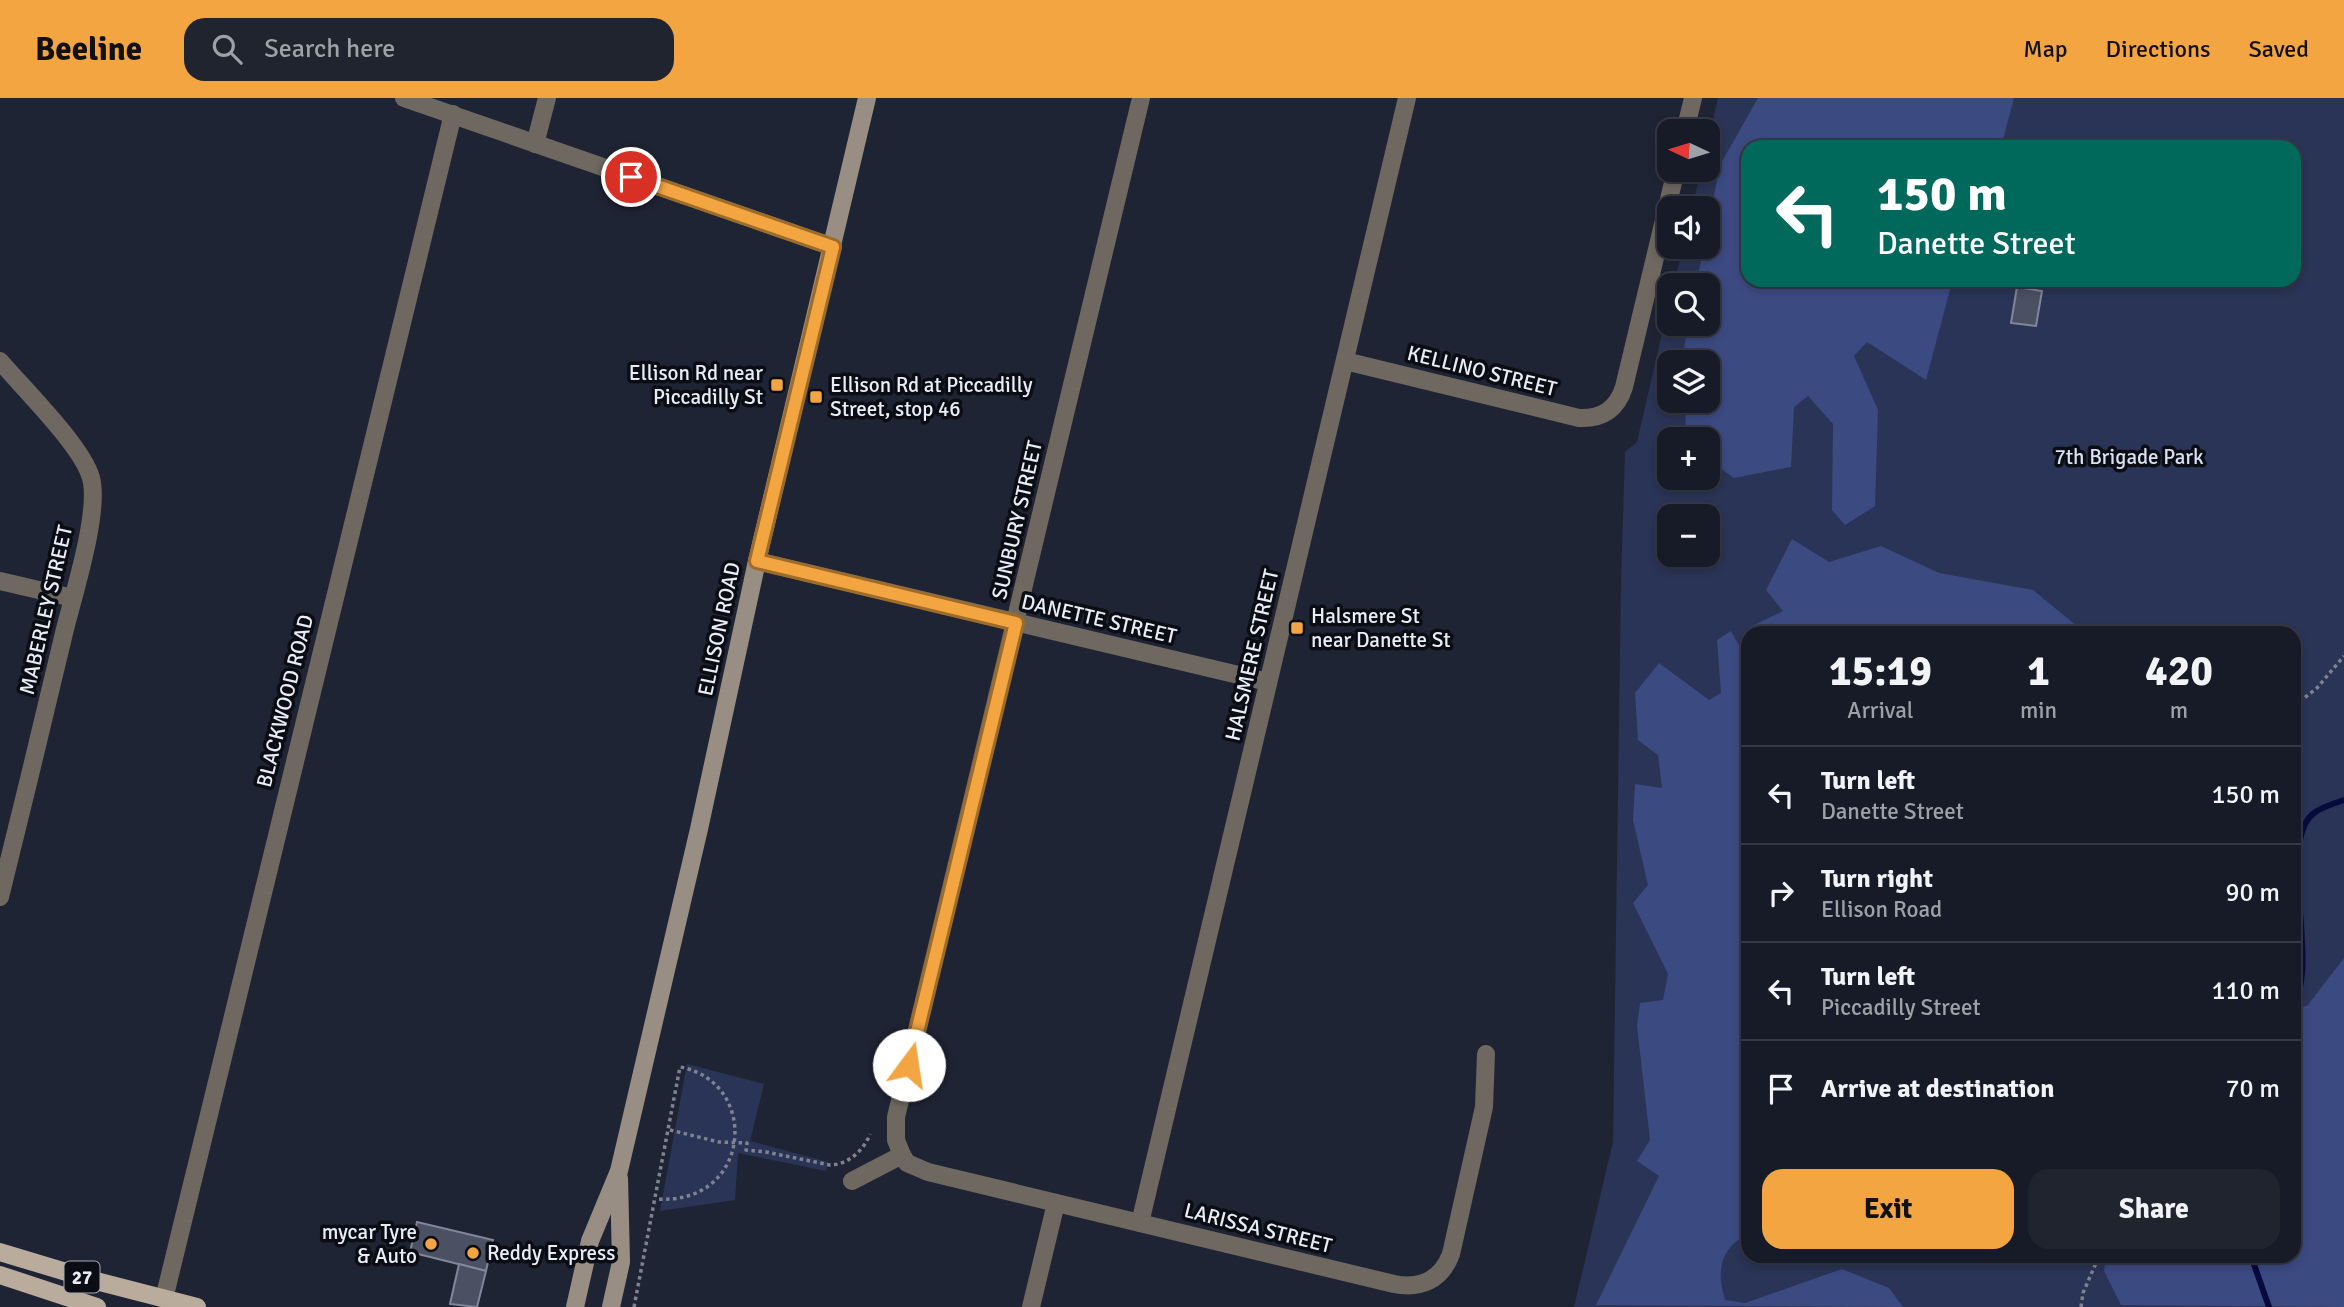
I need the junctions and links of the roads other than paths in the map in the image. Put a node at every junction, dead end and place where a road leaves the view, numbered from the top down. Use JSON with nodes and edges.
{"nodes":[{"id":1,"x":404,"y":98,"type":"edge"},
{"id":2,"x":547,"y":98,"type":"edge"},
{"id":3,"x":867,"y":98,"type":"edge"},
{"id":4,"x":1141,"y":98,"type":"edge"},
{"id":5,"x":1407,"y":98,"type":"edge"},
{"id":6,"x":1693,"y":98,"type":"edge"},
{"id":7,"x":453,"y":114,"type":"junction"},
{"id":8,"x":1688,"y":119,"type":"edge"},
{"id":9,"x":535,"y":144,"type":"junction"},
{"id":10,"x":1672,"y":182,"type":"edge"},
{"id":11,"x":833,"y":247,"type":"junction"},
{"id":12,"x":1345,"y":361,"type":"junction"},
{"id":13,"x":0,"y":362,"type":"edge"},
{"id":14,"x":757,"y":561,"type":"junction"},
{"id":15,"x":0,"y":581,"type":"edge"},
{"id":16,"x":73,"y":598,"type":"junction"},
{"id":17,"x":1016,"y":623,"type":"junction"},
{"id":18,"x":1268,"y":682,"type":"junction"},
{"id":19,"x":8,"y":826,"type":"edge"},
{"id":20,"x":0,"y":897,"type":"edge"},
{"id":21,"x":1486,"y":1054,"type":"dead end"},
{"id":22,"x":902,"y":1156,"type":"junction"},
{"id":23,"x":619,"y":1171,"type":"junction"},
{"id":24,"x":852,"y":1181,"type":"dead end"},
{"id":25,"x":1056,"y":1203,"type":"junction"},
{"id":26,"x":1140,"y":1223,"type":"junction"},
{"id":27,"x":0,"y":1252,"type":"edge"},
{"id":28,"x":0,"y":1275,"type":"edge"},
{"id":29,"x":164,"y":1299,"type":"junction"},
{"id":30,"x":97,"y":1307,"type":"edge"},
{"id":31,"x":197,"y":1307,"type":"edge"},
{"id":32,"x":575,"y":1307,"type":"edge"},
{"id":33,"x":611,"y":1307,"type":"edge"},
{"id":34,"x":1031,"y":1307,"type":"edge"}],
"edges":[{"from":1,"to":7,"type":"street"},
{"from":2,"to":9,"type":"street"},
{"from":3,"to":11,"type":"street","name":"ELLISON ROAD"},
{"from":4,"to":17,"type":"street","name":"SUNBURY STREET"},
{"from":5,"to":12,"type":"street","name":"HALSMERE STREET"},
{"from":6,"to":8,"type":"street"},
{"from":7,"to":9,"type":"street"},
{"from":7,"to":29,"type":"street","name":"BLACKWOOD ROAD"},
{"from":9,"to":11,"type":"street"},
{"from":10,"to":12,"type":"street","name":"KELLINO STREET"},
{"from":11,"to":14,"type":"street","name":"ELLISON ROAD"},
{"from":12,"to":18,"type":"street","name":"HALSMERE STREET"},
{"from":13,"to":16,"type":"street","name":"MABERLEY STREET"},
{"from":14,"to":17,"type":"street","name":"DANETTE STREET"},
{"from":14,"to":23,"type":"street","name":"ELLISON ROAD"},
{"from":15,"to":16,"type":"street"},
{"from":16,"to":19,"type":"street","name":"MABERLEY STREET"},
{"from":17,"to":18,"type":"street","name":"DANETTE STREET"},
{"from":17,"to":22,"type":"street","name":"SUNBURY STREET"},
{"from":18,"to":26,"type":"street","name":"HALSMERE STREET"},
{"from":19,"to":20,"type":"street","name":"MABERLEY STREET"},
{"from":21,"to":26,"type":"street","name":"LARISSA STREET"},
{"from":22,"to":24,"type":"street"},
{"from":22,"to":25,"type":"street","name":"LARISSA STREET"},
{"from":23,"to":32,"type":"street","name":"ELLISON ROAD"},
{"from":23,"to":33,"type":"street","name":"ELLISON ROAD"},
{"from":25,"to":26,"type":"street","name":"LARISSA STREET"},
{"from":25,"to":34,"type":"street"},
{"from":27,"to":29,"type":"main road","number":"27"},
{"from":28,"to":30,"type":"main road","number":"27"},
{"from":29,"to":31,"type":"main road","number":"27"}]}
